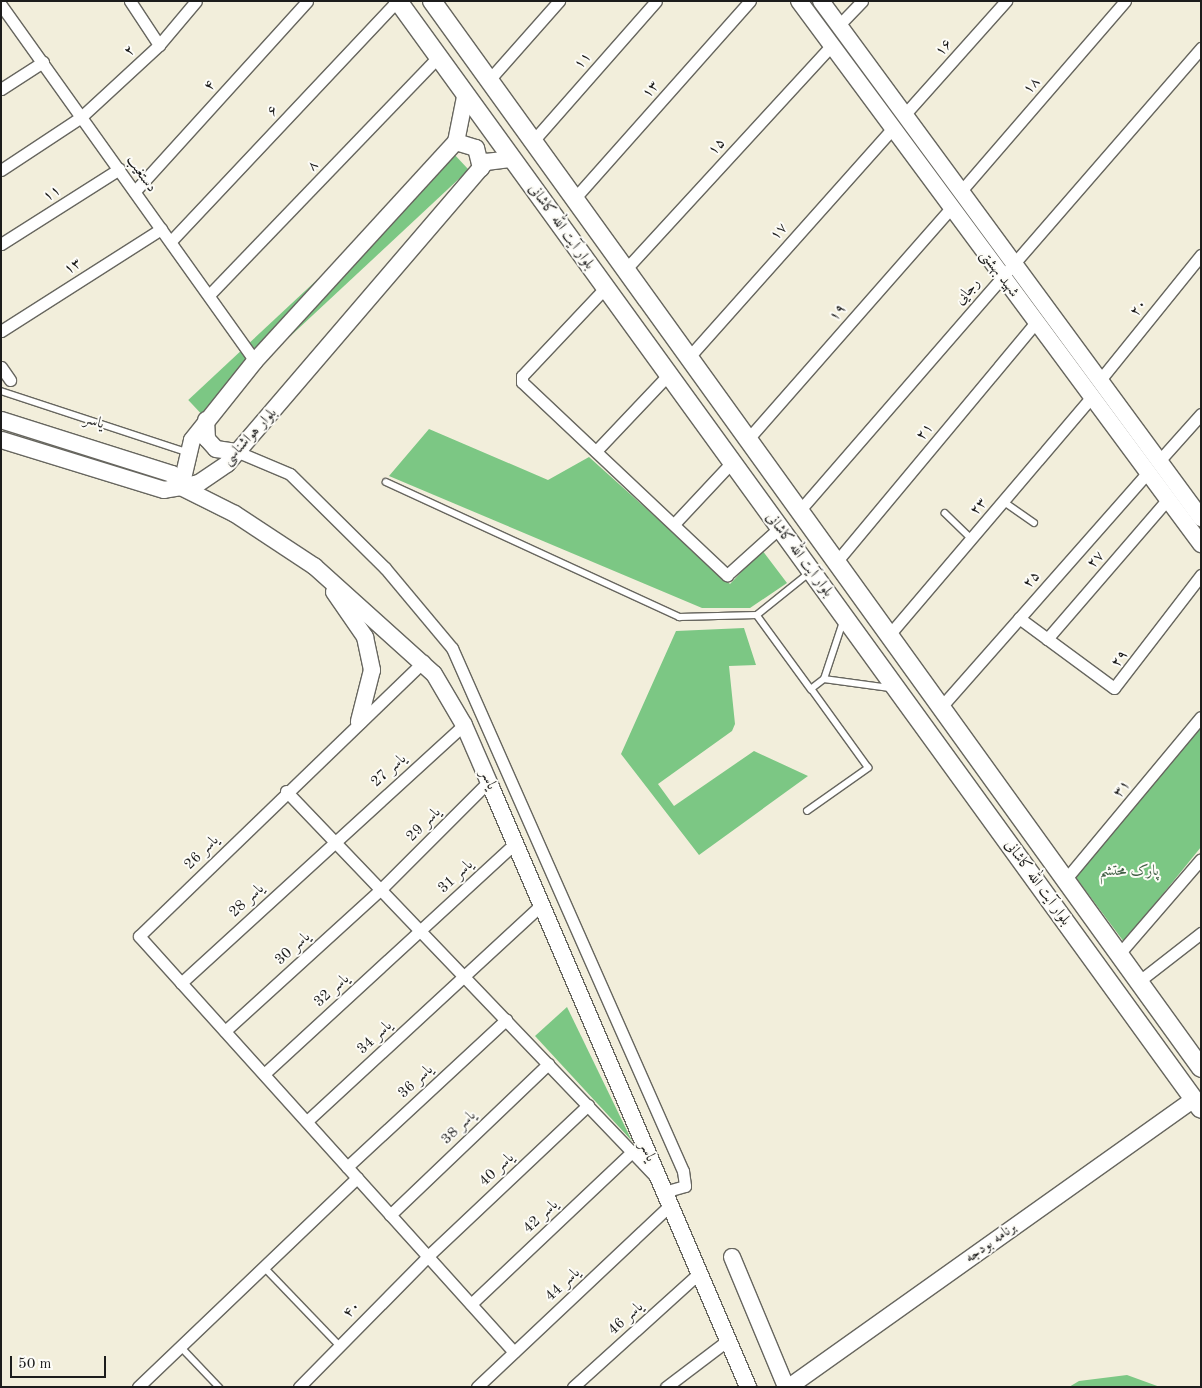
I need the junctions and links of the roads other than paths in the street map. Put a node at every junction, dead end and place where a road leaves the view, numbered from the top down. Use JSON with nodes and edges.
{"nodes":[{"id":1,"x":130,"y":1,"type":"edge"},
{"id":2,"x":196,"y":1,"type":"edge"},
{"id":3,"x":307,"y":1,"type":"edge"},
{"id":4,"x":397,"y":1,"type":"edge"},
{"id":5,"x":559,"y":1,"type":"edge"},
{"id":6,"x":656,"y":1,"type":"edge"},
{"id":7,"x":750,"y":1,"type":"edge"},
{"id":8,"x":799,"y":1,"type":"edge"},
{"id":9,"x":822,"y":1,"type":"edge"},
{"id":10,"x":862,"y":1,"type":"edge"},
{"id":11,"x":1006,"y":1,"type":"edge"},
{"id":12,"x":1125,"y":1,"type":"edge"},
{"id":13,"x":437,"y":3,"type":"edge"},
{"id":14,"x":3,"y":10,"type":"edge"},
{"id":15,"x":839,"y":25,"type":"junction"},
{"id":16,"x":159,"y":45,"type":"junction"},
{"id":17,"x":832,"y":45,"type":"junction"},
{"id":18,"x":1201,"y":48,"type":"edge"},
{"id":19,"x":437,"y":58,"type":"junction"},
{"id":20,"x":43,"y":62,"type":"junction"},
{"id":21,"x":489,"y":80,"type":"junction"},
{"id":22,"x":1,"y":89,"type":"edge"},
{"id":23,"x":465,"y":97,"type":"junction"},
{"id":24,"x":905,"y":114,"type":"junction"},
{"id":25,"x":80,"y":118,"type":"junction"},
{"id":26,"x":892,"y":128,"type":"junction"},
{"id":27,"x":533,"y":141,"type":"junction"},
{"id":28,"x":456,"y":142,"type":"junction"},
{"id":29,"x":512,"y":159,"type":"junction"},
{"id":30,"x":120,"y":168,"type":"junction"},
{"id":31,"x":481,"y":168,"type":"junction"},
{"id":32,"x":1,"y":170,"type":"edge"},
{"id":33,"x":135,"y":191,"type":"junction"},
{"id":34,"x":961,"y":191,"type":"junction"},
{"id":35,"x":574,"y":199,"type":"junction"},
{"id":36,"x":951,"y":208,"type":"junction"},
{"id":37,"x":161,"y":229,"type":"junction"},
{"id":38,"x":171,"y":241,"type":"junction"},
{"id":39,"x":1,"y":244,"type":"edge"},
{"id":40,"x":1201,"y":255,"type":"edge"},
{"id":41,"x":1013,"y":263,"type":"junction"},
{"id":42,"x":625,"y":270,"type":"junction"},
{"id":43,"x":1001,"y":277,"type":"junction"},
{"id":44,"x":605,"y":288,"type":"junction"},
{"id":45,"x":210,"y":294,"type":"junction"},
{"id":46,"x":1036,"y":322,"type":"junction"},
{"id":47,"x":1,"y":331,"type":"edge"},
{"id":48,"x":688,"y":357,"type":"junction"},
{"id":49,"x":255,"y":361,"type":"junction"},
{"id":50,"x":1,"y":367,"type":"edge"},
{"id":51,"x":668,"y":375,"type":"junction"},
{"id":52,"x":10,"y":380,"type":"dead end"},
{"id":53,"x":1100,"y":380,"type":"junction"},
{"id":54,"x":1,"y":391,"type":"edge"},
{"id":55,"x":1091,"y":398,"type":"junction"},
{"id":56,"x":1201,"y":414,"type":"edge"},
{"id":57,"x":1,"y":420,"type":"edge"},
{"id":58,"x":206,"y":420,"type":"junction"},
{"id":59,"x":748,"y":439,"type":"junction"},
{"id":60,"x":1,"y":440,"type":"edge"},
{"id":61,"x":596,"y":451,"type":"junction"},
{"id":62,"x":187,"y":452,"type":"junction"},
{"id":63,"x":238,"y":452,"type":"junction"},
{"id":64,"x":732,"y":462,"type":"junction"},
{"id":65,"x":1159,"y":462,"type":"junction"},
{"id":66,"x":1147,"y":473,"type":"junction"},
{"id":67,"x":386,"y":482,"type":"dead end"},
{"id":68,"x":181,"y":487,"type":"junction"},
{"id":69,"x":1167,"y":500,"type":"junction"},
{"id":70,"x":1004,"y":501,"type":"junction"},
{"id":71,"x":800,"y":510,"type":"junction"},
{"id":72,"x":945,"y":513,"type":"dead end"},
{"id":73,"x":1201,"y":518,"type":"edge"},
{"id":74,"x":1034,"y":523,"type":"dead end"},
{"id":75,"x":674,"y":524,"type":"junction"},
{"id":76,"x":778,"y":529,"type":"junction"},
{"id":77,"x":971,"y":538,"type":"junction"},
{"id":78,"x":1201,"y":544,"type":"edge"},
{"id":79,"x":837,"y":561,"type":"junction"},
{"id":80,"x":314,"y":566,"type":"junction"},
{"id":81,"x":811,"y":572,"type":"junction"},
{"id":82,"x":1201,"y":575,"type":"edge"},
{"id":83,"x":757,"y":615,"type":"junction"},
{"id":84,"x":845,"y":618,"type":"junction"},
{"id":85,"x":1019,"y":618,"type":"junction"},
{"id":86,"x":889,"y":635,"type":"junction"},
{"id":87,"x":1047,"y":639,"type":"junction"},
{"id":88,"x":424,"y":661,"type":"junction"},
{"id":89,"x":824,"y":679,"type":"junction"},
{"id":90,"x":896,"y":688,"type":"junction"},
{"id":91,"x":811,"y":689,"type":"junction"},
{"id":92,"x":941,"y":707,"type":"junction"},
{"id":93,"x":1201,"y":717,"type":"edge"},
{"id":94,"x":360,"y":721,"type":"junction"},
{"id":95,"x":464,"y":725,"type":"junction"},
{"id":96,"x":489,"y":781,"type":"junction"},
{"id":97,"x":286,"y":791,"type":"junction"},
{"id":98,"x":807,"y":811,"type":"dead end"},
{"id":99,"x":334,"y":840,"type":"junction"},
{"id":100,"x":513,"y":845,"type":"junction"},
{"id":101,"x":1201,"y":859,"type":"edge"},
{"id":102,"x":1065,"y":880,"type":"junction"},
{"id":103,"x":381,"y":889,"type":"junction"},
{"id":104,"x":541,"y":905,"type":"junction"},
{"id":105,"x":420,"y":930,"type":"junction"},
{"id":106,"x":1201,"y":933,"type":"edge"},
{"id":107,"x":1119,"y":954,"type":"junction"},
{"id":108,"x":464,"y":977,"type":"junction"},
{"id":109,"x":182,"y":982,"type":"junction"},
{"id":110,"x":1138,"y":982,"type":"junction"},
{"id":111,"x":506,"y":1020,"type":"junction"},
{"id":112,"x":225,"y":1031,"type":"junction"},
{"id":113,"x":548,"y":1064,"type":"junction"},
{"id":114,"x":1201,"y":1068,"type":"edge"},
{"id":115,"x":264,"y":1074,"type":"junction"},
{"id":116,"x":1197,"y":1104,"type":"edge"},
{"id":117,"x":588,"y":1105,"type":"junction"},
{"id":118,"x":306,"y":1122,"type":"junction"},
{"id":119,"x":632,"y":1152,"type":"junction"},
{"id":120,"x":347,"y":1167,"type":"junction"},
{"id":121,"x":357,"y":1178,"type":"junction"},
{"id":122,"x":664,"y":1192,"type":"junction"},
{"id":123,"x":390,"y":1215,"type":"junction"},
{"id":124,"x":428,"y":1256,"type":"junction"},
{"id":125,"x":732,"y":1257,"type":"dead end"},
{"id":126,"x":264,"y":1267,"type":"junction"},
{"id":127,"x":699,"y":1274,"type":"junction"},
{"id":128,"x":471,"y":1304,"type":"junction"},
{"id":129,"x":728,"y":1340,"type":"junction"},
{"id":130,"x":339,"y":1345,"type":"junction"},
{"id":131,"x":180,"y":1346,"type":"junction"},
{"id":132,"x":514,"y":1352,"type":"junction"},
{"id":133,"x":138,"y":1387,"type":"edge"},
{"id":134,"x":219,"y":1387,"type":"edge"},
{"id":135,"x":299,"y":1387,"type":"edge"},
{"id":136,"x":477,"y":1387,"type":"edge"},
{"id":137,"x":573,"y":1387,"type":"edge"},
{"id":138,"x":666,"y":1387,"type":"edge"},
{"id":139,"x":748,"y":1387,"type":"edge"},
{"id":140,"x":788,"y":1387,"type":"edge"}],
"edges":[{"from":1,"to":16,"type":"street"},
{"from":2,"to":16,"type":"street","name":"۲"},
{"from":3,"to":33,"type":"street","name":"۴"},
{"from":4,"to":19,"type":"main road","name":"بلوار آیت الله کاشانی"},
{"from":4,"to":38,"type":"street","name":"۶"},
{"from":5,"to":21,"type":"street"},
{"from":6,"to":27,"type":"street","name":"۱۱"},
{"from":7,"to":35,"type":"street","name":"۱۳"},
{"from":8,"to":17,"type":"main road","name":"شهید بهشتی"},
{"from":9,"to":15,"type":"main road","name":"شهید بهشتی"},
{"from":10,"to":15,"type":"street"},
{"from":11,"to":24,"type":"street","name":"۱۶"},
{"from":12,"to":34,"type":"street","name":"۱۸"},
{"from":13,"to":21,"type":"main road","name":"بلوار آیت الله کاشانی"},
{"from":14,"to":20,"type":"street","name":"دستغیب"},
{"from":15,"to":24,"type":"main road","name":"شهید بهشتی"},
{"from":16,"to":25,"type":"street","name":"۲"},
{"from":17,"to":26,"type":"main road","name":"شهید بهشتی"},
{"from":17,"to":42,"type":"street","name":"۱۵"},
{"from":18,"to":41,"type":"street","name":"رجایی"},
{"from":19,"to":23,"type":"main road","name":"بلوار آیت الله کاشانی"},
{"from":19,"to":45,"type":"street","name":"۸"},
{"from":20,"to":22,"type":"street"},
{"from":20,"to":25,"type":"street","name":"دستغیب"},
{"from":21,"to":27,"type":"main road","name":"بلوار آیت الله کاشانی"},
{"from":23,"to":28,"type":"main road"},
{"from":23,"to":29,"type":"main road","name":"بلوار آیت الله کاشانی"},
{"from":24,"to":34,"type":"main road","name":"شهید بهشتی"},
{"from":25,"to":30,"type":"street","name":"دستغیب"},
{"from":25,"to":32,"type":"street","name":"۲"},
{"from":26,"to":36,"type":"main road","name":"شهید بهشتی"},
{"from":26,"to":48,"type":"street","name":"۱۷"},
{"from":27,"to":35,"type":"main road","name":"بلوار آیت الله کاشانی"},
{"from":28,"to":31,"type":"main road"},
{"from":28,"to":49,"type":"main road"},
{"from":29,"to":31,"type":"main road"},
{"from":29,"to":44,"type":"main road","name":"بلوار آیت الله کاشانی"},
{"from":30,"to":33,"type":"street","name":"دستغیب"},
{"from":30,"to":39,"type":"street","name":"۱۱"},
{"from":31,"to":63,"type":"main road","name":"بلوار هواشناسی"},
{"from":33,"to":37,"type":"street","name":"دستغیب"},
{"from":34,"to":41,"type":"main road","name":"شهید بهشتی"},
{"from":35,"to":42,"type":"main road","name":"بلوار آیت الله کاشانی"},
{"from":36,"to":43,"type":"main road","name":"شهید بهشتی"},
{"from":36,"to":59,"type":"street","name":"۱۹"},
{"from":37,"to":38,"type":"street","name":"دستغیب"},
{"from":37,"to":47,"type":"street","name":"۱۳"},
{"from":38,"to":45,"type":"street","name":"دستغیب"},
{"from":40,"to":53,"type":"street","name":"۲۰"},
{"from":41,"to":43,"type":"street","name":"رجایی"},
{"from":41,"to":53,"type":"main road","name":"شهید بهشتی"},
{"from":42,"to":48,"type":"main road","name":"بلوار آیت الله کاشانی"},
{"from":43,"to":46,"type":"main road","name":"شهید بهشتی"},
{"from":43,"to":71,"type":"street","name":"رجایی"},
{"from":44,"to":51,"type":"main road","name":"بلوار آیت الله کاشانی"},
{"from":44,"to":61,"type":"street"},
{"from":45,"to":49,"type":"street","name":"دستغیب"},
{"from":46,"to":55,"type":"main road","name":"شهید بهشتی"},
{"from":46,"to":79,"type":"street","name":"۲۱"},
{"from":48,"to":59,"type":"main road","name":"بلوار آیت الله کاشانی"},
{"from":49,"to":58,"type":"main road"},
{"from":50,"to":52,"type":"street"},
{"from":51,"to":61,"type":"street"},
{"from":51,"to":64,"type":"main road","name":"بلوار آیت الله کاشانی"},
{"from":53,"to":65,"type":"main road","name":"شهید بهشتی"},
{"from":54,"to":62,"type":"lane","name":"یاسر"},
{"from":55,"to":66,"type":"main road","name":"شهید بهشتی"},
{"from":55,"to":70,"type":"street","name":"۲۳"},
{"from":56,"to":65,"type":"street"},
{"from":57,"to":68,"type":"main road","name":"یاسر"},
{"from":58,"to":62,"type":"main road"},
{"from":58,"to":63,"type":"main road"},
{"from":59,"to":71,"type":"main road","name":"بلوار آیت الله کاشانی"},
{"from":60,"to":68,"type":"main road","name":"یاسر"},
{"from":61,"to":75,"type":"street"},
{"from":62,"to":68,"type":"main road"},
{"from":63,"to":68,"type":"main road","name":"بلوار هواشناسی"},
{"from":63,"to":122,"type":"street","name":"یاسر 44"},
{"from":64,"to":75,"type":"street"},
{"from":64,"to":76,"type":"main road","name":"بلوار آیت الله کاشانی"},
{"from":65,"to":73,"type":"main road","name":"شهید بهشتی"},
{"from":66,"to":69,"type":"main road","name":"شهید بهشتی"},
{"from":66,"to":85,"type":"street","name":"۲۵"},
{"from":67,"to":83,"type":"lane"},
{"from":68,"to":80,"type":"main road","name":"یاسر"},
{"from":69,"to":78,"type":"main road","name":"شهید بهشتی"},
{"from":69,"to":87,"type":"street","name":"۲۷"},
{"from":70,"to":74,"type":"lane"},
{"from":70,"to":77,"type":"street","name":"۲۳"},
{"from":71,"to":79,"type":"main road","name":"بلوار آیت الله کاشانی"},
{"from":72,"to":77,"type":"lane"},
{"from":75,"to":76,"type":"street"},
{"from":76,"to":81,"type":"main road","name":"بلوار آیت الله کاشانی"},
{"from":77,"to":86,"type":"street","name":"۲۳"},
{"from":79,"to":86,"type":"main road","name":"بلوار آیت الله کاشانی"},
{"from":80,"to":88,"type":"main road","name":"یاسر"},
{"from":80,"to":94,"type":"main road"},
{"from":81,"to":83,"type":"lane"},
{"from":81,"to":84,"type":"main road","name":"بلوار آیت الله کاشانی"},
{"from":82,"to":87,"type":"street","name":"۲۹"},
{"from":83,"to":91,"type":"lane"},
{"from":84,"to":89,"type":"lane"},
{"from":84,"to":90,"type":"main road","name":"بلوار آیت الله کاشانی"},
{"from":85,"to":87,"type":"street","name":"۲۹"},
{"from":85,"to":92,"type":"street","name":"۲۵"},
{"from":86,"to":92,"type":"main road","name":"بلوار آیت الله کاشانی"},
{"from":88,"to":94,"type":"street"},
{"from":88,"to":95,"type":"main road","name":"یاسر"},
{"from":89,"to":90,"type":"lane"},
{"from":89,"to":91,"type":"lane"},
{"from":90,"to":116,"type":"main road","name":"بلوار آیت الله کاشانی"},
{"from":91,"to":98,"type":"lane"},
{"from":92,"to":102,"type":"main road","name":"بلوار آیت الله کاشانی"},
{"from":93,"to":102,"type":"street","name":"۳۱"},
{"from":94,"to":97,"type":"street","name":"یاسر 26"},
{"from":95,"to":96,"type":"main road","name":"یاسر"},
{"from":95,"to":99,"type":"street","name":"یاسر 27"},
{"from":96,"to":100,"type":"main road","name":"یاسر"},
{"from":96,"to":103,"type":"street","name":"یاسر 29"},
{"from":97,"to":99,"type":"street","name":"یاسر"},
{"from":97,"to":109,"type":"street","name":"یاسر 26"},
{"from":99,"to":103,"type":"street","name":"یاسر"},
{"from":99,"to":109,"type":"street","name":"یاسر 28"},
{"from":100,"to":104,"type":"main road","name":"یاسر"},
{"from":100,"to":105,"type":"street","name":"یاسر 31"},
{"from":101,"to":107,"type":"street"},
{"from":102,"to":107,"type":"main road","name":"بلوار آیت الله کاشانی"},
{"from":103,"to":105,"type":"street","name":"یاسر"},
{"from":103,"to":112,"type":"street","name":"یاسر 30"},
{"from":104,"to":108,"type":"street","name":"یاسر 34"},
{"from":104,"to":122,"type":"main road","name":"یاسر"},
{"from":105,"to":108,"type":"street","name":"یاسر"},
{"from":105,"to":115,"type":"street","name":"یاسر 32"},
{"from":106,"to":110,"type":"street"},
{"from":107,"to":110,"type":"main road","name":"بلوار آیت الله کاشانی"},
{"from":108,"to":111,"type":"street","name":"یاسر"},
{"from":108,"to":118,"type":"street","name":"یاسر 34"},
{"from":109,"to":112,"type":"street"},
{"from":110,"to":114,"type":"main road","name":"بلوار آیت الله کاشانی"},
{"from":111,"to":113,"type":"street","name":"یاسر"},
{"from":111,"to":120,"type":"street","name":"یاسر 36"},
{"from":112,"to":115,"type":"street"},
{"from":113,"to":117,"type":"street","name":"یاسر"},
{"from":113,"to":123,"type":"street","name":"یاسر 38"},
{"from":115,"to":118,"type":"street"},
{"from":116,"to":140,"type":"main road","name":"برنامه بودجه"},
{"from":117,"to":119,"type":"street","name":"یاسر"},
{"from":117,"to":124,"type":"street","name":"یاسر 40"},
{"from":118,"to":120,"type":"street"},
{"from":119,"to":122,"type":"street","name":"یاسر"},
{"from":119,"to":128,"type":"street","name":"یاسر 42"},
{"from":120,"to":121,"type":"street"},
{"from":121,"to":123,"type":"street"},
{"from":121,"to":126,"type":"street"},
{"from":122,"to":127,"type":"main road","name":"یاسر"},
{"from":122,"to":132,"type":"street","name":"یاسر 44"},
{"from":123,"to":124,"type":"street"},
{"from":124,"to":128,"type":"street"},
{"from":124,"to":130,"type":"street","name":"۴۰"},
{"from":125,"to":140,"type":"main road"},
{"from":126,"to":130,"type":"lane"},
{"from":126,"to":131,"type":"street"},
{"from":127,"to":129,"type":"main road","name":"یاسر"},
{"from":127,"to":137,"type":"street","name":"یاسر 46"},
{"from":128,"to":132,"type":"street"},
{"from":129,"to":138,"type":"street"},
{"from":129,"to":139,"type":"main road","name":"یاسر"},
{"from":130,"to":135,"type":"street","name":"۴۰"},
{"from":131,"to":133,"type":"street"},
{"from":131,"to":134,"type":"lane"},
{"from":132,"to":136,"type":"street","name":"یاسر 44"}]}
